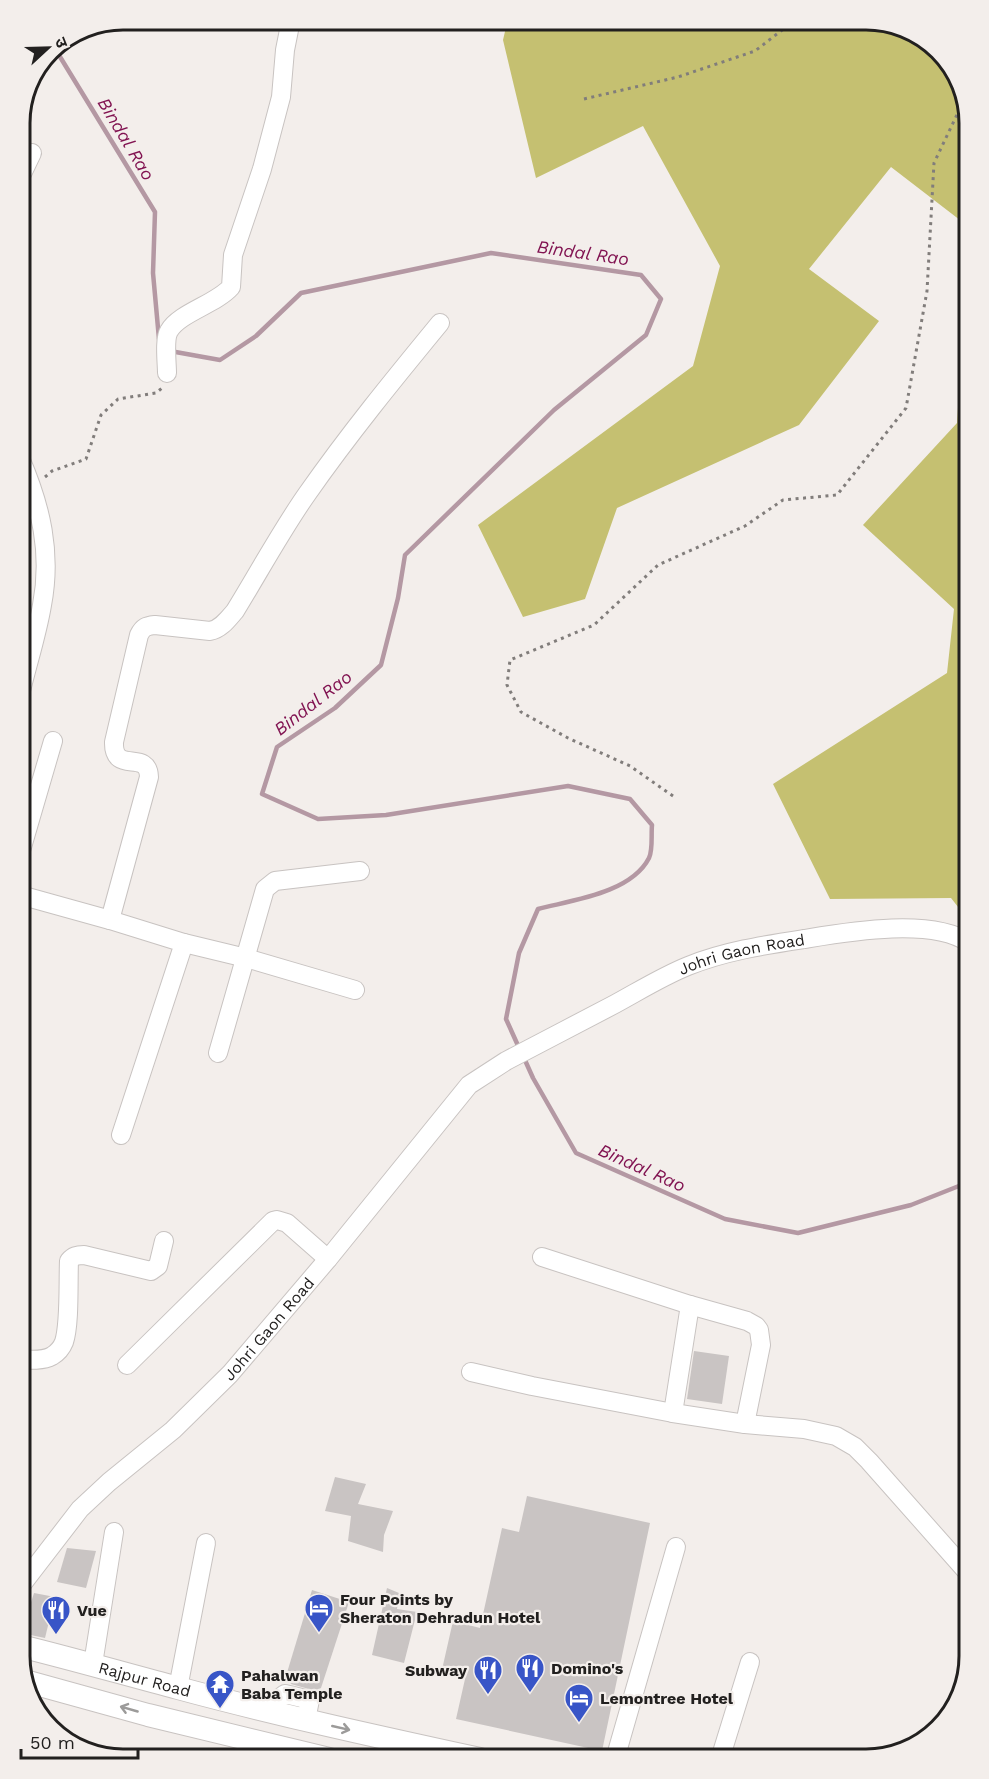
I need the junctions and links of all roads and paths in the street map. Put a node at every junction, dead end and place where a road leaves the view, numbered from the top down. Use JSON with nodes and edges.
{"nodes":[{"id":1,"x":289,"y":30,"type":"edge"},
{"id":2,"x":783,"y":30,"type":"edge"},
{"id":3,"x":584,"y":99,"type":"dead end"},
{"id":4,"x":958,"y":112,"type":"edge"},
{"id":5,"x":32,"y":153,"type":"dead end"},
{"id":6,"x":30,"y":157,"type":"edge"},
{"id":7,"x":440,"y":323,"type":"dead end"},
{"id":8,"x":167,"y":374,"type":"joint"},
{"id":9,"x":30,"y":483,"type":"edge"},
{"id":10,"x":32,"y":488,"type":"junction"},
{"id":11,"x":30,"y":655,"type":"edge"},
{"id":12,"x":53,"y":741,"type":"dead end"},
{"id":13,"x":673,"y":796,"type":"dead end"},
{"id":14,"x":30,"y":820,"type":"edge"},
{"id":15,"x":360,"y":871,"type":"dead end"},
{"id":16,"x":30,"y":899,"type":"edge"},
{"id":17,"x":110,"y":920,"type":"junction"},
{"id":18,"x":959,"y":938,"type":"edge"},
{"id":19,"x":184,"y":943,"type":"junction"},
{"id":20,"x":246,"y":958,"type":"junction"},
{"id":21,"x":355,"y":990,"type":"dead end"},
{"id":22,"x":218,"y":1053,"type":"dead end"},
{"id":23,"x":121,"y":1135,"type":"dead end"},
{"id":24,"x":164,"y":1241,"type":"dead end"},
{"id":25,"x":542,"y":1257,"type":"dead end"},
{"id":26,"x":328,"y":1259,"type":"junction"},
{"id":27,"x":690,"y":1305,"type":"junction"},
{"id":28,"x":30,"y":1359,"type":"edge"},
{"id":29,"x":127,"y":1365,"type":"dead end"},
{"id":30,"x":471,"y":1372,"type":"dead end"},
{"id":31,"x":673,"y":1413,"type":"junction"},
{"id":32,"x":745,"y":1424,"type":"junction"},
{"id":33,"x":114,"y":1532,"type":"dead end"},
{"id":34,"x":206,"y":1543,"type":"dead end"},
{"id":35,"x":676,"y":1547,"type":"dead end"},
{"id":36,"x":959,"y":1563,"type":"edge"},
{"id":37,"x":30,"y":1574,"type":"edge"},
{"id":38,"x":30,"y":1648,"type":"edge"},
{"id":39,"x":750,"y":1662,"type":"dead end"},
{"id":40,"x":93,"y":1664,"type":"junction"},
{"id":41,"x":34,"y":1683,"type":"edge"},
{"id":42,"x":178,"y":1688,"type":"junction"},
{"id":43,"x":287,"y":1749,"type":"edge"},
{"id":44,"x":435,"y":1749,"type":"edge"},
{"id":45,"x":618,"y":1749,"type":"edge"},
{"id":46,"x":723,"y":1749,"type":"edge"}],
"edges":[{"from":1,"to":8,"type":"street"},
{"from":2,"to":3,"type":"path"},
{"from":4,"to":13,"type":"path"},
{"from":5,"to":6,"type":"street"},
{"from":7,"to":17,"type":"street"},
{"from":8,"to":10,"type":"path"},
{"from":9,"to":10,"type":"street"},
{"from":10,"to":11,"type":"street"},
{"from":12,"to":14,"type":"street"},
{"from":15,"to":20,"type":"street"},
{"from":16,"to":17,"type":"street"},
{"from":17,"to":19,"type":"street"},
{"from":18,"to":26,"type":"street","name":"Johri Gaon Road"},
{"from":19,"to":20,"type":"street"},
{"from":19,"to":23,"type":"street"},
{"from":20,"to":21,"type":"street"},
{"from":20,"to":22,"type":"street"},
{"from":24,"to":28,"type":"street"},
{"from":25,"to":27,"type":"street"},
{"from":26,"to":29,"type":"street"},
{"from":26,"to":37,"type":"street","name":"Johri Gaon Road"},
{"from":27,"to":31,"type":"street"},
{"from":27,"to":32,"type":"street"},
{"from":30,"to":31,"type":"street"},
{"from":31,"to":32,"type":"street"},
{"from":32,"to":36,"type":"street"},
{"from":33,"to":40,"type":"street"},
{"from":34,"to":42,"type":"street"},
{"from":35,"to":45,"type":"street"},
{"from":38,"to":40,"type":"main road","name":"Rajpur Road"},
{"from":39,"to":46,"type":"street"},
{"from":40,"to":42,"type":"main road","name":"Rajpur Road"},
{"from":43,"to":41,"type":"main road","name":"Rajpur Road","one_way":true},
{"from":42,"to":44,"type":"main road","name":"Rajpur Road","one_way":true}]}
